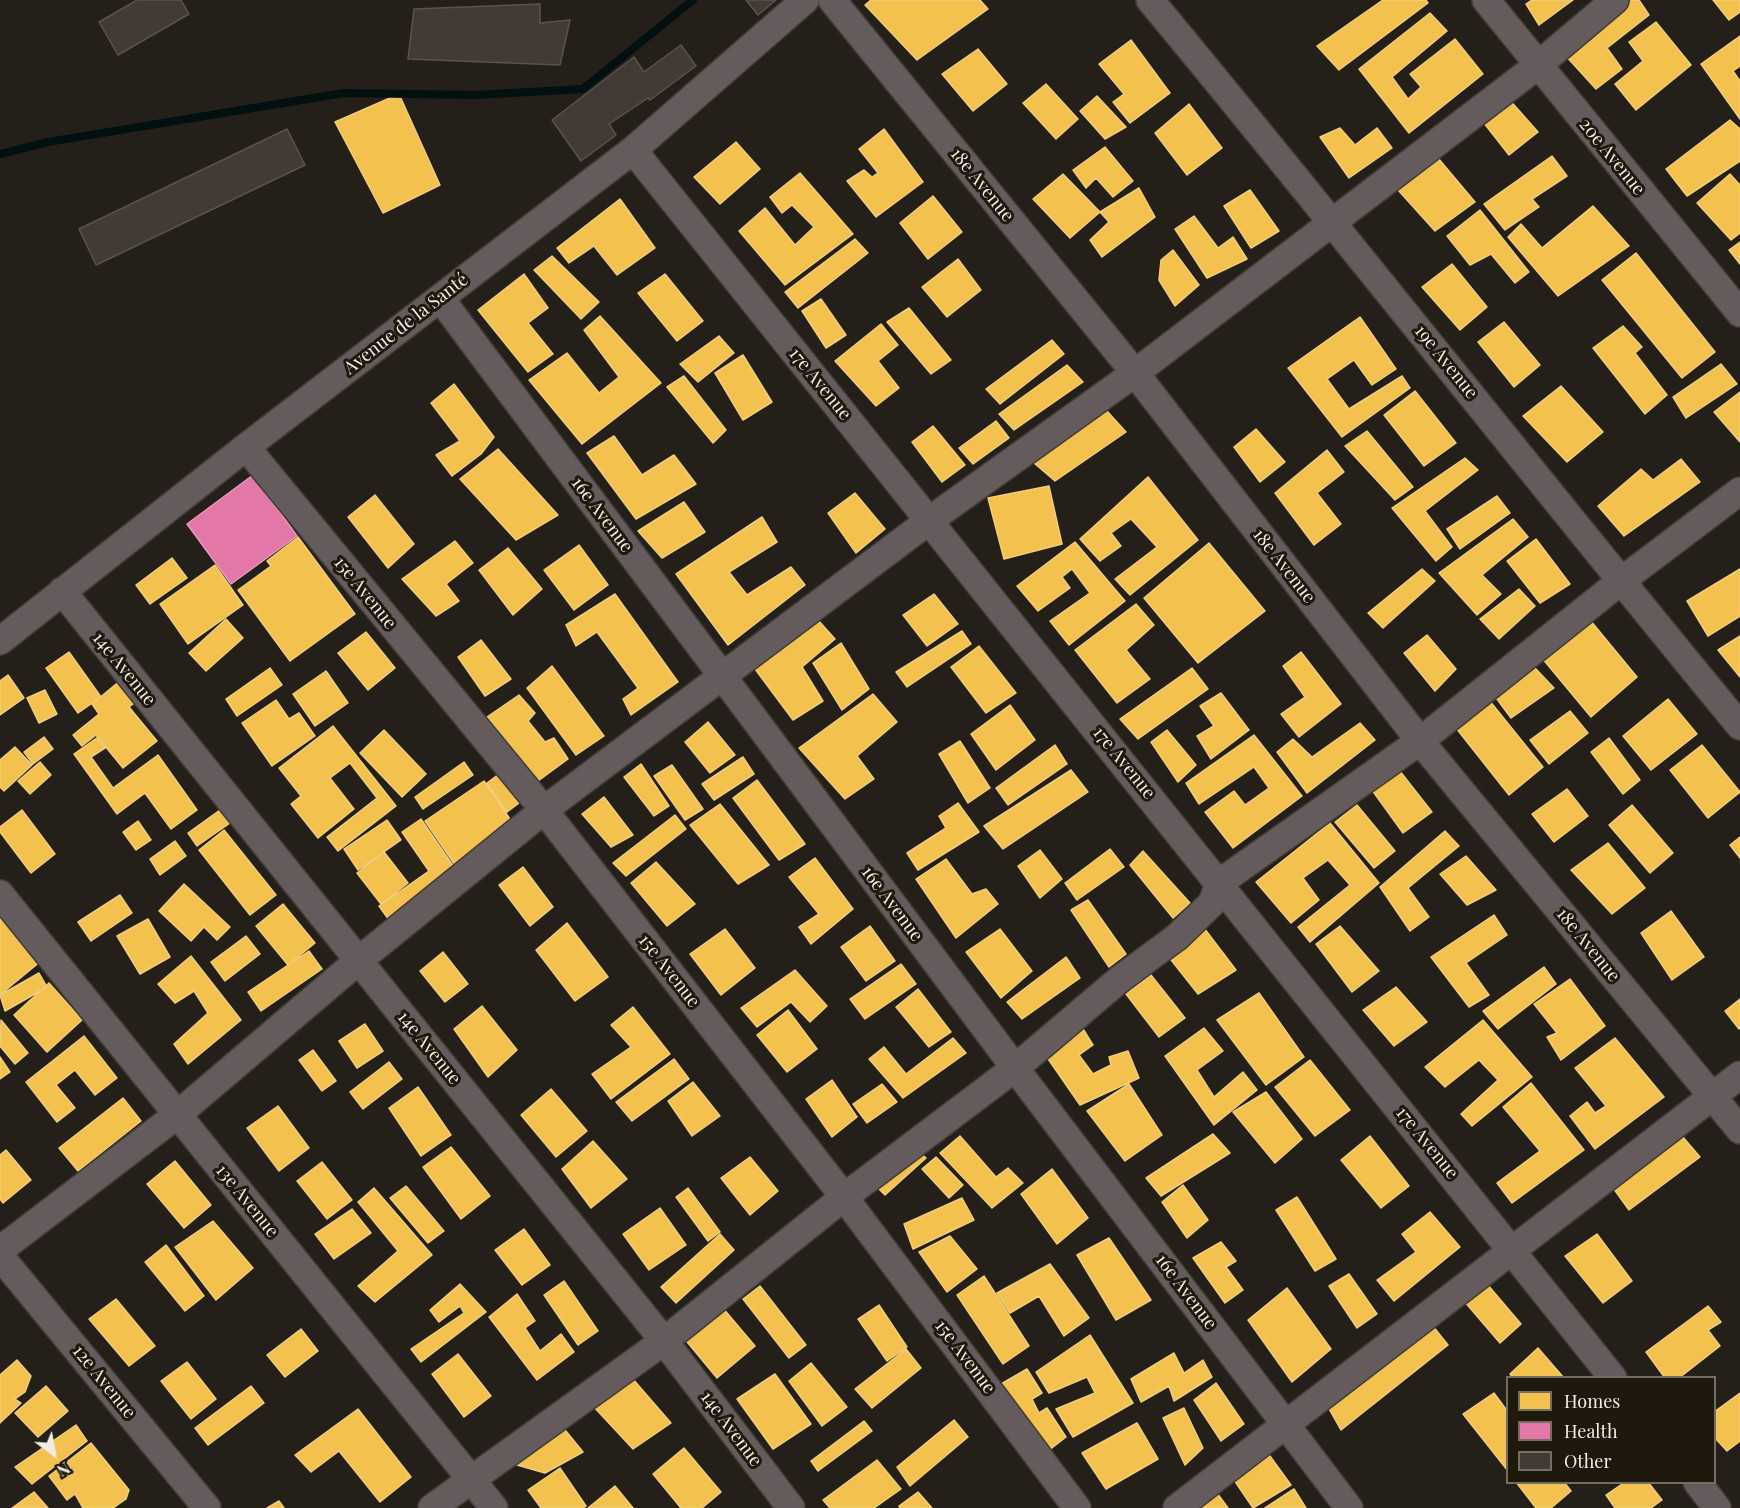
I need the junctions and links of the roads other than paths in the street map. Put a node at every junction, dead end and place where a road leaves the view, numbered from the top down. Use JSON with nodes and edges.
{"nodes":[{"id":1,"x":805,"y":0,"type":"edge"},
{"id":2,"x":831,"y":0,"type":"edge"},
{"id":3,"x":1150,"y":0,"type":"edge"},
{"id":4,"x":1486,"y":0,"type":"edge"},
{"id":5,"x":1615,"y":0,"type":"edge"},
{"id":6,"x":1537,"y":66,"type":"junction"},
{"id":7,"x":633,"y":150,"type":"junction"},
{"id":8,"x":1333,"y":221,"type":"junction"},
{"id":9,"x":440,"y":298,"type":"junction"},
{"id":10,"x":1740,"y":313,"type":"edge"},
{"id":11,"x":1135,"y":373,"type":"junction"},
{"id":12,"x":246,"y":447,"type":"junction"},
{"id":13,"x":1740,"y":491,"type":"edge"},
{"id":14,"x":930,"y":520,"type":"junction"},
{"id":15,"x":1620,"y":581,"type":"junction"},
{"id":16,"x":62,"y":591,"type":"junction"},
{"id":17,"x":0,"y":641,"type":"edge"},
{"id":18,"x":722,"y":677,"type":"junction"},
{"id":19,"x":1740,"y":726,"type":"edge"},
{"id":20,"x":1420,"y":741,"type":"junction"},
{"id":21,"x":544,"y":810,"type":"junction"},
{"id":22,"x":1219,"y":883,"type":"junction"},
{"id":23,"x":0,"y":894,"type":"edge"},
{"id":24,"x":358,"y":961,"type":"junction"},
{"id":25,"x":1015,"y":1068,"type":"junction"},
{"id":26,"x":1740,"y":1075,"type":"edge"},
{"id":27,"x":1712,"y":1096,"type":"junction"},
{"id":28,"x":177,"y":1114,"type":"junction"},
{"id":29,"x":1740,"y":1130,"type":"edge"},
{"id":30,"x":844,"y":1197,"type":"junction"},
{"id":31,"x":0,"y":1250,"type":"edge"},
{"id":32,"x":1512,"y":1251,"type":"junction"},
{"id":33,"x":0,"y":1256,"type":"edge"},
{"id":34,"x":663,"y":1341,"type":"junction"},
{"id":35,"x":1612,"y":1376,"type":"edge"},
{"id":36,"x":1287,"y":1424,"type":"junction"},
{"id":37,"x":471,"y":1480,"type":"junction"},
{"id":38,"x":1699,"y":1484,"type":"edge"},
{"id":39,"x":207,"y":1508,"type":"edge"},
{"id":40,"x":432,"y":1508,"type":"edge"},
{"id":41,"x":494,"y":1508,"type":"edge"},
{"id":42,"x":792,"y":1508,"type":"edge"},
{"id":43,"x":1077,"y":1508,"type":"edge"},
{"id":44,"x":1177,"y":1508,"type":"edge"},
{"id":45,"x":1349,"y":1508,"type":"edge"},
{"id":46,"x":1717,"y":1508,"type":"edge"}],
"edges":[{"from":1,"to":7,"type":"street","name":"Avenue de la Santé"},
{"from":2,"to":11,"type":"street","name":"18e Avenue"},
{"from":3,"to":8,"type":"street","name":"19e Avenue"},
{"from":4,"to":6,"type":"street","name":"20e Avenue"},
{"from":5,"to":6,"type":"street"},
{"from":6,"to":8,"type":"street"},
{"from":6,"to":10,"type":"street","name":"20e Avenue"},
{"from":7,"to":9,"type":"street","name":"Avenue de la Santé"},
{"from":7,"to":14,"type":"street","name":"17e Avenue"},
{"from":8,"to":11,"type":"street"},
{"from":8,"to":15,"type":"street","name":"19e Avenue"},
{"from":9,"to":12,"type":"street","name":"Avenue de la Santé"},
{"from":9,"to":18,"type":"street","name":"16e Avenue"},
{"from":11,"to":14,"type":"street"},
{"from":11,"to":20,"type":"street","name":"18e Avenue"},
{"from":12,"to":16,"type":"street","name":"Avenue de la Santé"},
{"from":12,"to":21,"type":"street","name":"15e Avenue"},
{"from":13,"to":15,"type":"street"},
{"from":14,"to":18,"type":"street"},
{"from":14,"to":22,"type":"street","name":"17e Avenue"},
{"from":15,"to":19,"type":"street","name":"19e Avenue"},
{"from":15,"to":20,"type":"street"},
{"from":16,"to":17,"type":"street","name":"Avenue de la Santé"},
{"from":16,"to":24,"type":"street","name":"14e Avenue"},
{"from":18,"to":21,"type":"street"},
{"from":18,"to":25,"type":"street","name":"16e Avenue"},
{"from":20,"to":22,"type":"street"},
{"from":20,"to":27,"type":"street","name":"18e Avenue"},
{"from":21,"to":24,"type":"street"},
{"from":21,"to":30,"type":"street","name":"15e Avenue"},
{"from":22,"to":25,"type":"street"},
{"from":22,"to":32,"type":"street","name":"17e Avenue"},
{"from":23,"to":28,"type":"street","name":"13e Avenue"},
{"from":24,"to":28,"type":"street"},
{"from":24,"to":34,"type":"street","name":"14e Avenue"},
{"from":25,"to":30,"type":"street"},
{"from":25,"to":36,"type":"street","name":"16e Avenue"},
{"from":26,"to":27,"type":"street"},
{"from":27,"to":29,"type":"street","name":"18e Avenue"},
{"from":27,"to":32,"type":"street"},
{"from":28,"to":31,"type":"street"},
{"from":28,"to":37,"type":"street","name":"13e Avenue"},
{"from":30,"to":34,"type":"street"},
{"from":30,"to":43,"type":"street","name":"15e Avenue"},
{"from":32,"to":35,"type":"street","name":"17e Avenue"},
{"from":32,"to":36,"type":"street"},
{"from":33,"to":39,"type":"street","name":"12e Avenue"},
{"from":34,"to":37,"type":"street"},
{"from":34,"to":42,"type":"street","name":"14e Avenue"},
{"from":36,"to":44,"type":"street"},
{"from":36,"to":45,"type":"street","name":"16e Avenue"},
{"from":37,"to":40,"type":"street"},
{"from":37,"to":41,"type":"street","name":"13e Avenue"},
{"from":38,"to":46,"type":"street"}]}
